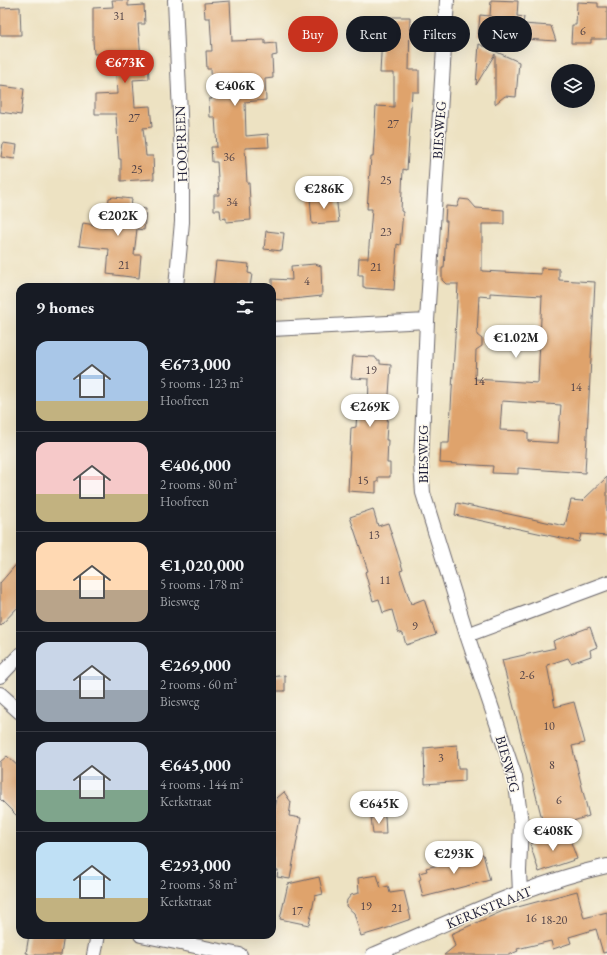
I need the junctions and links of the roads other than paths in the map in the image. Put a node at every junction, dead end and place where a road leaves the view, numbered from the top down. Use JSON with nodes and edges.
{"nodes":[{"id":1,"x":175,"y":0,"type":"edge"},
{"id":2,"x":447,"y":0,"type":"edge"},
{"id":3,"x":176,"y":283,"type":"edge"},
{"id":4,"x":427,"y":322,"type":"junction"},
{"id":5,"x":276,"y":329,"type":"edge"},
{"id":6,"x":607,"y":583,"type":"edge"},
{"id":7,"x":467,"y":635,"type":"junction"},
{"id":8,"x":16,"y":659,"type":"edge"},
{"id":9,"x":0,"y":676,"type":"edge"},
{"id":10,"x":0,"y":694,"type":"edge"},
{"id":11,"x":16,"y":708,"type":"edge"},
{"id":12,"x":607,"y":866,"type":"edge"},
{"id":13,"x":520,"y":893,"type":"junction"},
{"id":14,"x":97,"y":939,"type":"edge"},
{"id":15,"x":162,"y":939,"type":"edge"},
{"id":16,"x":94,"y":955,"type":"edge"},
{"id":17,"x":240,"y":955,"type":"edge"},
{"id":18,"x":373,"y":955,"type":"edge"}],
"edges":[{"from":1,"to":3,"type":"street","name":"HOOFREEN"},
{"from":2,"to":4,"type":"street","name":"BIESWEG"},
{"from":4,"to":5,"type":"street"},
{"from":4,"to":7,"type":"street","name":"BIESWEG"},
{"from":6,"to":7,"type":"street"},
{"from":7,"to":13,"type":"street","name":"BIESWEG"},
{"from":8,"to":9,"type":"street"},
{"from":10,"to":11,"type":"street"},
{"from":12,"to":13,"type":"street","name":"KERKSTRAAT"},
{"from":13,"to":18,"type":"street","name":"KERKSTRAAT"},
{"from":14,"to":16,"type":"street"},
{"from":15,"to":17,"type":"street"}]}
